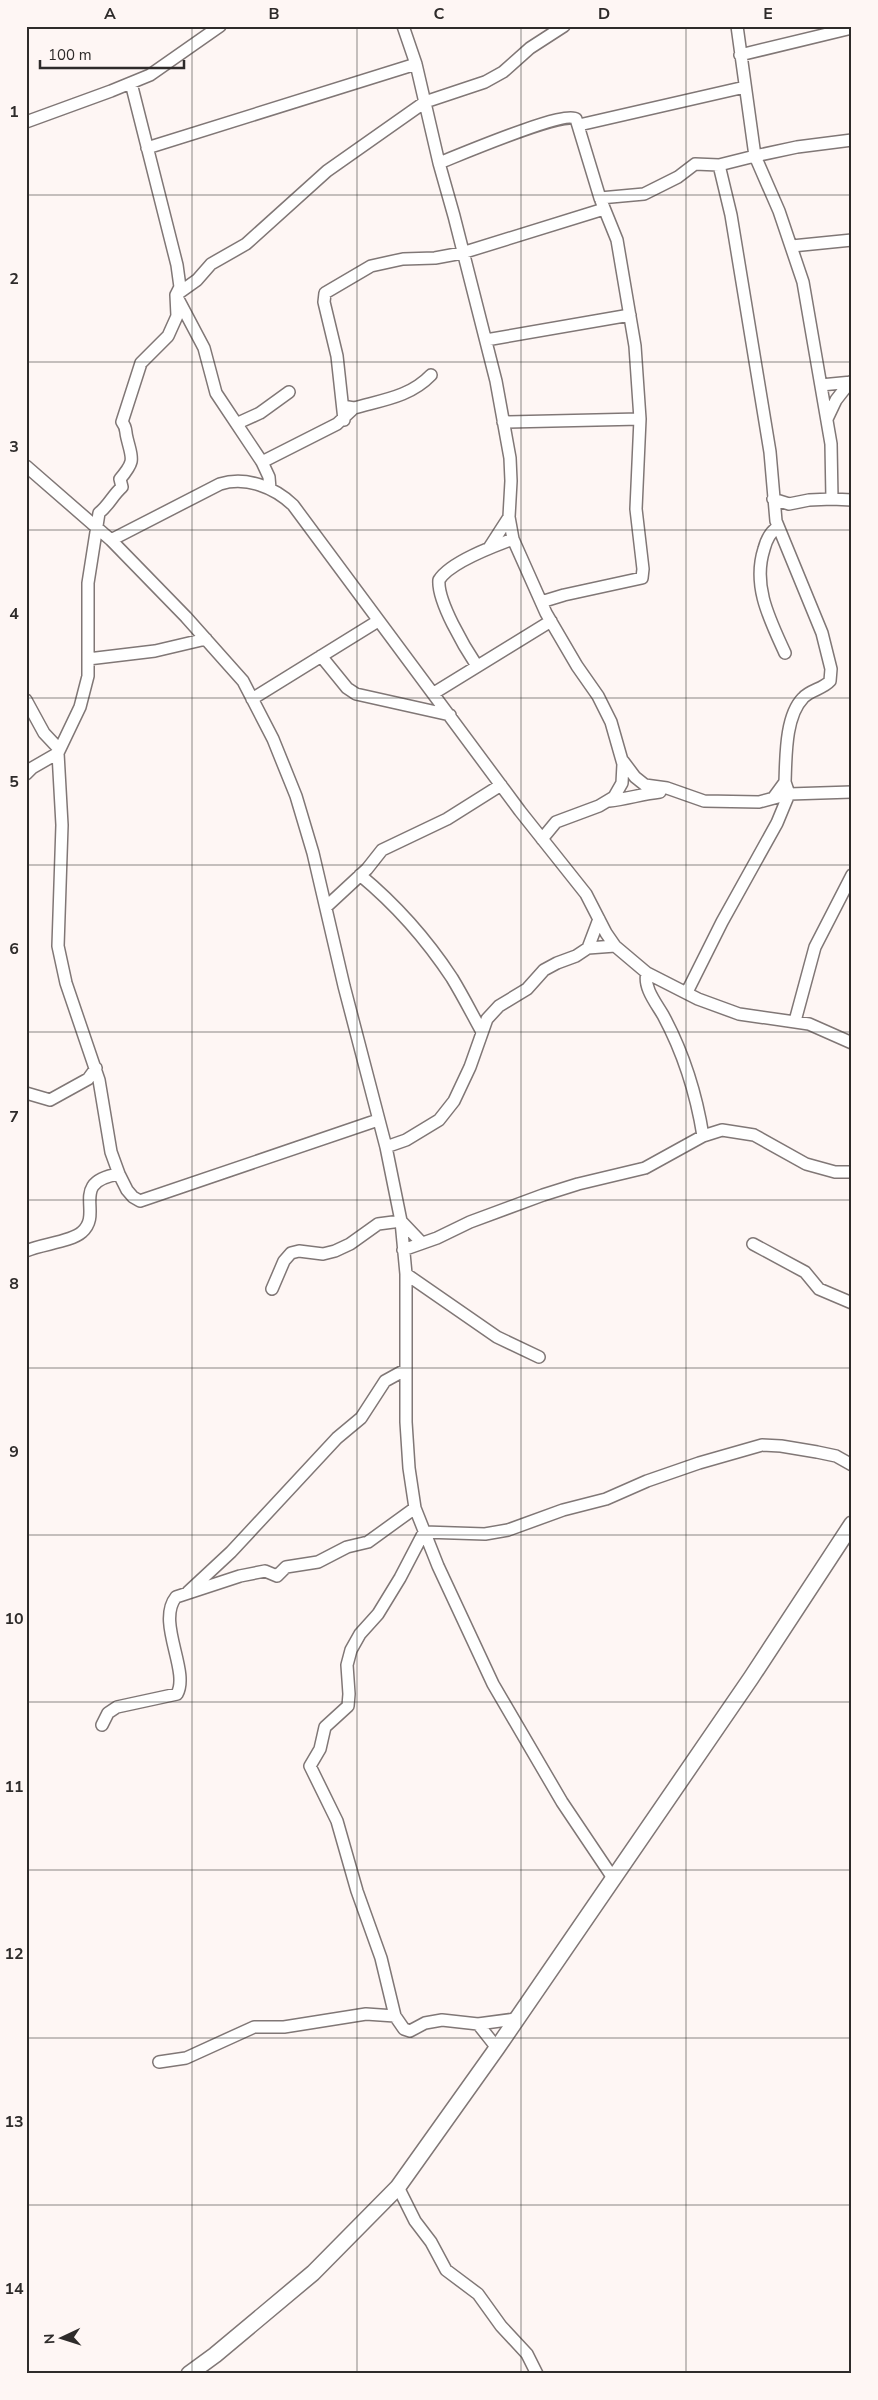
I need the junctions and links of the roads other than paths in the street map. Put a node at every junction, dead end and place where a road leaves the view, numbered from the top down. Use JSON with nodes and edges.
{"nodes":[{"id":1,"x":220,"y":26,"type":"edge"},
{"id":2,"x":404,"y":26,"type":"edge"},
{"id":3,"x":564,"y":26,"type":"edge"},
{"id":4,"x":736,"y":26,"type":"edge"},
{"id":5,"x":852,"y":28,"type":"edge"},
{"id":6,"x":740,"y":55,"type":"junction"},
{"id":7,"x":416,"y":64,"type":"junction"},
{"id":8,"x":131,"y":83,"type":"junction"},
{"id":9,"x":745,"y":87,"type":"junction"},
{"id":10,"x":425,"y":102,"type":"junction"},
{"id":11,"x":26,"y":122,"type":"edge"},
{"id":12,"x":579,"y":125,"type":"junction"},
{"id":13,"x":852,"y":140,"type":"edge"},
{"id":14,"x":147,"y":148,"type":"junction"},
{"id":15,"x":755,"y":156,"type":"junction"},
{"id":16,"x":438,"y":163,"type":"junction"},
{"id":17,"x":720,"y":165,"type":"junction"},
{"id":18,"x":602,"y":203,"type":"junction"},
{"id":19,"x":852,"y":240,"type":"edge"},
{"id":20,"x":792,"y":246,"type":"junction"},
{"id":21,"x":462,"y":253,"type":"junction"},
{"id":22,"x":176,"y":295,"type":"junction"},
{"id":23,"x":630,"y":315,"type":"junction"},
{"id":24,"x":486,"y":340,"type":"junction"},
{"id":25,"x":430,"y":375,"type":"dead end"},
{"id":26,"x":851,"y":382,"type":"edge"},
{"id":27,"x":821,"y":385,"type":"junction"},
{"id":28,"x":289,"y":392,"type":"dead end"},
{"id":29,"x":349,"y":407,"type":"junction"},
{"id":30,"x":640,"y":419,"type":"junction"},
{"id":31,"x":827,"y":419,"type":"junction"},
{"id":32,"x":503,"y":422,"type":"junction"},
{"id":33,"x":238,"y":424,"type":"junction"},
{"id":34,"x":262,"y":462,"type":"junction"},
{"id":35,"x":26,"y":466,"type":"edge"},
{"id":36,"x":270,"y":489,"type":"junction"},
{"id":37,"x":773,"y":499,"type":"junction"},
{"id":38,"x":832,"y":499,"type":"junction"},
{"id":39,"x":852,"y":500,"type":"edge"},
{"id":40,"x":789,"y":504,"type":"junction"},
{"id":41,"x":509,"y":517,"type":"junction"},
{"id":42,"x":777,"y":524,"type":"junction"},
{"id":43,"x":95,"y":525,"type":"junction"},
{"id":44,"x":513,"y":539,"type":"junction"},
{"id":45,"x":111,"y":540,"type":"junction"},
{"id":46,"x":489,"y":548,"type":"junction"},
{"id":47,"x":541,"y":602,"type":"junction"},
{"id":48,"x":378,"y":621,"type":"junction"},
{"id":49,"x":551,"y":621,"type":"junction"},
{"id":50,"x":206,"y":639,"type":"junction"},
{"id":51,"x":785,"y":654,"type":"dead end"},
{"id":52,"x":321,"y":656,"type":"junction"},
{"id":53,"x":88,"y":660,"type":"junction"},
{"id":54,"x":477,"y":666,"type":"junction"},
{"id":55,"x":434,"y":693,"type":"junction"},
{"id":56,"x":252,"y":698,"type":"junction"},
{"id":57,"x":26,"y":700,"type":"edge"},
{"id":58,"x":450,"y":716,"type":"junction"},
{"id":59,"x":58,"y":751,"type":"junction"},
{"id":60,"x":622,"y":759,"type":"junction"},
{"id":61,"x":26,"y":774,"type":"edge"},
{"id":62,"x":785,"y":782,"type":"junction"},
{"id":63,"x":501,"y":786,"type":"junction"},
{"id":64,"x":674,"y":790,"type":"junction"},
{"id":65,"x":852,"y":792,"type":"edge"},
{"id":66,"x":789,"y":794,"type":"junction"},
{"id":67,"x":774,"y":797,"type":"junction"},
{"id":68,"x":609,"y":801,"type":"junction"},
{"id":69,"x":542,"y":839,"type":"junction"},
{"id":70,"x":360,"y":875,"type":"junction"},
{"id":71,"x":852,"y":875,"type":"edge"},
{"id":72,"x":326,"y":907,"type":"junction"},
{"id":73,"x":599,"y":919,"type":"junction"},
{"id":74,"x":615,"y":946,"type":"junction"},
{"id":75,"x":588,"y":948,"type":"junction"},
{"id":76,"x":647,"y":972,"type":"junction"},
{"id":77,"x":686,"y":992,"type":"junction"},
{"id":78,"x":795,"y":1021,"type":"junction"},
{"id":79,"x":482,"y":1032,"type":"junction"},
{"id":80,"x":852,"y":1043,"type":"edge"},
{"id":81,"x":94,"y":1080,"type":"junction"},
{"id":82,"x":26,"y":1094,"type":"edge"},
{"id":83,"x":378,"y":1120,"type":"junction"},
{"id":84,"x":703,"y":1136,"type":"junction"},
{"id":85,"x":386,"y":1147,"type":"junction"},
{"id":86,"x":852,"y":1172,"type":"edge"},
{"id":87,"x":119,"y":1174,"type":"junction"},
{"id":88,"x":401,"y":1221,"type":"junction"},
{"id":89,"x":421,"y":1242,"type":"junction"},
{"id":90,"x":753,"y":1244,"type":"dead end"},
{"id":91,"x":403,"y":1250,"type":"junction"},
{"id":92,"x":26,"y":1251,"type":"edge"},
{"id":93,"x":406,"y":1274,"type":"junction"},
{"id":94,"x":272,"y":1289,"type":"dead end"},
{"id":95,"x":852,"y":1303,"type":"edge"},
{"id":96,"x":539,"y":1357,"type":"dead end"},
{"id":97,"x":405,"y":1370,"type":"junction"},
{"id":98,"x":852,"y":1465,"type":"edge"},
{"id":99,"x":415,"y":1508,"type":"junction"},
{"id":100,"x":852,"y":1524,"type":"edge"},
{"id":101,"x":424,"y":1532,"type":"junction"},
{"id":102,"x":187,"y":1593,"type":"junction"},
{"id":103,"x":102,"y":1725,"type":"dead end"},
{"id":104,"x":613,"y":1878,"type":"junction"},
{"id":105,"x":395,"y":2016,"type":"junction"},
{"id":106,"x":515,"y":2019,"type":"junction"},
{"id":107,"x":478,"y":2024,"type":"junction"},
{"id":108,"x":497,"y":2048,"type":"junction"},
{"id":109,"x":159,"y":2062,"type":"dead end"},
{"id":110,"x":398,"y":2187,"type":"junction"},
{"id":111,"x":188,"y":2374,"type":"edge"},
{"id":112,"x":538,"y":2374,"type":"edge"}],
"edges":[{"from":1,"to":8,"type":"street"},
{"from":2,"to":7,"type":"street"},
{"from":3,"to":10,"type":"street"},
{"from":4,"to":6,"type":"street"},
{"from":5,"to":6,"type":"street"},
{"from":6,"to":9,"type":"street"},
{"from":7,"to":10,"type":"street"},
{"from":7,"to":14,"type":"street"},
{"from":8,"to":11,"type":"street"},
{"from":8,"to":14,"type":"street"},
{"from":9,"to":12,"type":"street"},
{"from":9,"to":15,"type":"street"},
{"from":10,"to":16,"type":"street"},
{"from":10,"to":22,"type":"street"},
{"from":12,"to":16,"type":"street"},
{"from":12,"to":18,"type":"street"},
{"from":13,"to":15,"type":"street"},
{"from":14,"to":22,"type":"street"},
{"from":15,"to":17,"type":"street"},
{"from":15,"to":20,"type":"street"},
{"from":16,"to":21,"type":"street"},
{"from":17,"to":18,"type":"street"},
{"from":17,"to":37,"type":"street"},
{"from":18,"to":21,"type":"street"},
{"from":18,"to":23,"type":"street"},
{"from":19,"to":20,"type":"street"},
{"from":20,"to":27,"type":"street"},
{"from":21,"to":24,"type":"street"},
{"from":21,"to":29,"type":"street"},
{"from":22,"to":33,"type":"street"},
{"from":22,"to":43,"type":"street"},
{"from":23,"to":24,"type":"street"},
{"from":23,"to":30,"type":"street"},
{"from":24,"to":32,"type":"street"},
{"from":25,"to":29,"type":"street"},
{"from":26,"to":27,"type":"street"},
{"from":26,"to":31,"type":"street"},
{"from":27,"to":31,"type":"street"},
{"from":28,"to":33,"type":"street"},
{"from":29,"to":34,"type":"street"},
{"from":30,"to":32,"type":"street"},
{"from":30,"to":47,"type":"street"},
{"from":31,"to":38,"type":"street"},
{"from":32,"to":41,"type":"street"},
{"from":33,"to":34,"type":"street"},
{"from":34,"to":36,"type":"street"},
{"from":35,"to":43,"type":"street"},
{"from":36,"to":45,"type":"street"},
{"from":36,"to":48,"type":"street"},
{"from":37,"to":40,"type":"street"},
{"from":37,"to":42,"type":"street"},
{"from":38,"to":39,"type":"street"},
{"from":38,"to":40,"type":"street"},
{"from":40,"to":42,"type":"street"},
{"from":41,"to":44,"type":"street"},
{"from":41,"to":46,"type":"street"},
{"from":42,"to":51,"type":"street"},
{"from":42,"to":62,"type":"street"},
{"from":43,"to":45,"type":"street"},
{"from":43,"to":53,"type":"street"},
{"from":44,"to":46,"type":"street"},
{"from":44,"to":47,"type":"street"},
{"from":45,"to":50,"type":"street"},
{"from":46,"to":54,"type":"street"},
{"from":47,"to":49,"type":"street"},
{"from":48,"to":52,"type":"street"},
{"from":48,"to":55,"type":"street"},
{"from":49,"to":54,"type":"street"},
{"from":49,"to":60,"type":"street"},
{"from":50,"to":53,"type":"street"},
{"from":50,"to":56,"type":"street"},
{"from":52,"to":56,"type":"street"},
{"from":52,"to":58,"type":"street"},
{"from":53,"to":59,"type":"street"},
{"from":54,"to":55,"type":"street"},
{"from":55,"to":58,"type":"street"},
{"from":56,"to":72,"type":"street"},
{"from":57,"to":59,"type":"street"},
{"from":58,"to":63,"type":"street"},
{"from":59,"to":61,"type":"street"},
{"from":59,"to":81,"type":"street"},
{"from":60,"to":64,"type":"street"},
{"from":60,"to":68,"type":"street"},
{"from":62,"to":66,"type":"street"},
{"from":62,"to":67,"type":"street"},
{"from":63,"to":69,"type":"street"},
{"from":63,"to":70,"type":"street"},
{"from":64,"to":67,"type":"street"},
{"from":64,"to":68,"type":"street"},
{"from":65,"to":66,"type":"street"},
{"from":66,"to":67,"type":"street"},
{"from":66,"to":77,"type":"street"},
{"from":68,"to":69,"type":"street"},
{"from":69,"to":73,"type":"street"},
{"from":70,"to":72,"type":"street"},
{"from":70,"to":79,"type":"street"},
{"from":71,"to":78,"type":"street"},
{"from":72,"to":83,"type":"street"},
{"from":73,"to":74,"type":"street"},
{"from":73,"to":75,"type":"street"},
{"from":74,"to":75,"type":"street"},
{"from":74,"to":76,"type":"street"},
{"from":75,"to":79,"type":"street"},
{"from":76,"to":77,"type":"street"},
{"from":76,"to":84,"type":"street"},
{"from":77,"to":78,"type":"street"},
{"from":78,"to":80,"type":"street"},
{"from":79,"to":85,"type":"street"},
{"from":81,"to":82,"type":"street"},
{"from":81,"to":87,"type":"street"},
{"from":83,"to":85,"type":"street"},
{"from":83,"to":87,"type":"street"},
{"from":84,"to":86,"type":"street"},
{"from":84,"to":89,"type":"street"},
{"from":85,"to":88,"type":"street"},
{"from":87,"to":92,"type":"street"},
{"from":88,"to":89,"type":"street"},
{"from":88,"to":91,"type":"street"},
{"from":88,"to":94,"type":"street"},
{"from":89,"to":91,"type":"street"},
{"from":90,"to":95,"type":"street"},
{"from":91,"to":93,"type":"street"},
{"from":93,"to":96,"type":"street"},
{"from":93,"to":97,"type":"street"},
{"from":97,"to":99,"type":"street"},
{"from":97,"to":102,"type":"street"},
{"from":98,"to":101,"type":"street"},
{"from":99,"to":101,"type":"street"},
{"from":99,"to":102,"type":"street"},
{"from":100,"to":104,"type":"main road"},
{"from":101,"to":104,"type":"street"},
{"from":101,"to":105,"type":"street"},
{"from":102,"to":103,"type":"street"},
{"from":104,"to":106,"type":"main road"},
{"from":105,"to":107,"type":"street"},
{"from":105,"to":109,"type":"street"},
{"from":106,"to":107,"type":"street"},
{"from":106,"to":108,"type":"main road"},
{"from":107,"to":108,"type":"street"},
{"from":108,"to":110,"type":"main road"},
{"from":110,"to":111,"type":"main road"},
{"from":110,"to":112,"type":"street"}]}
